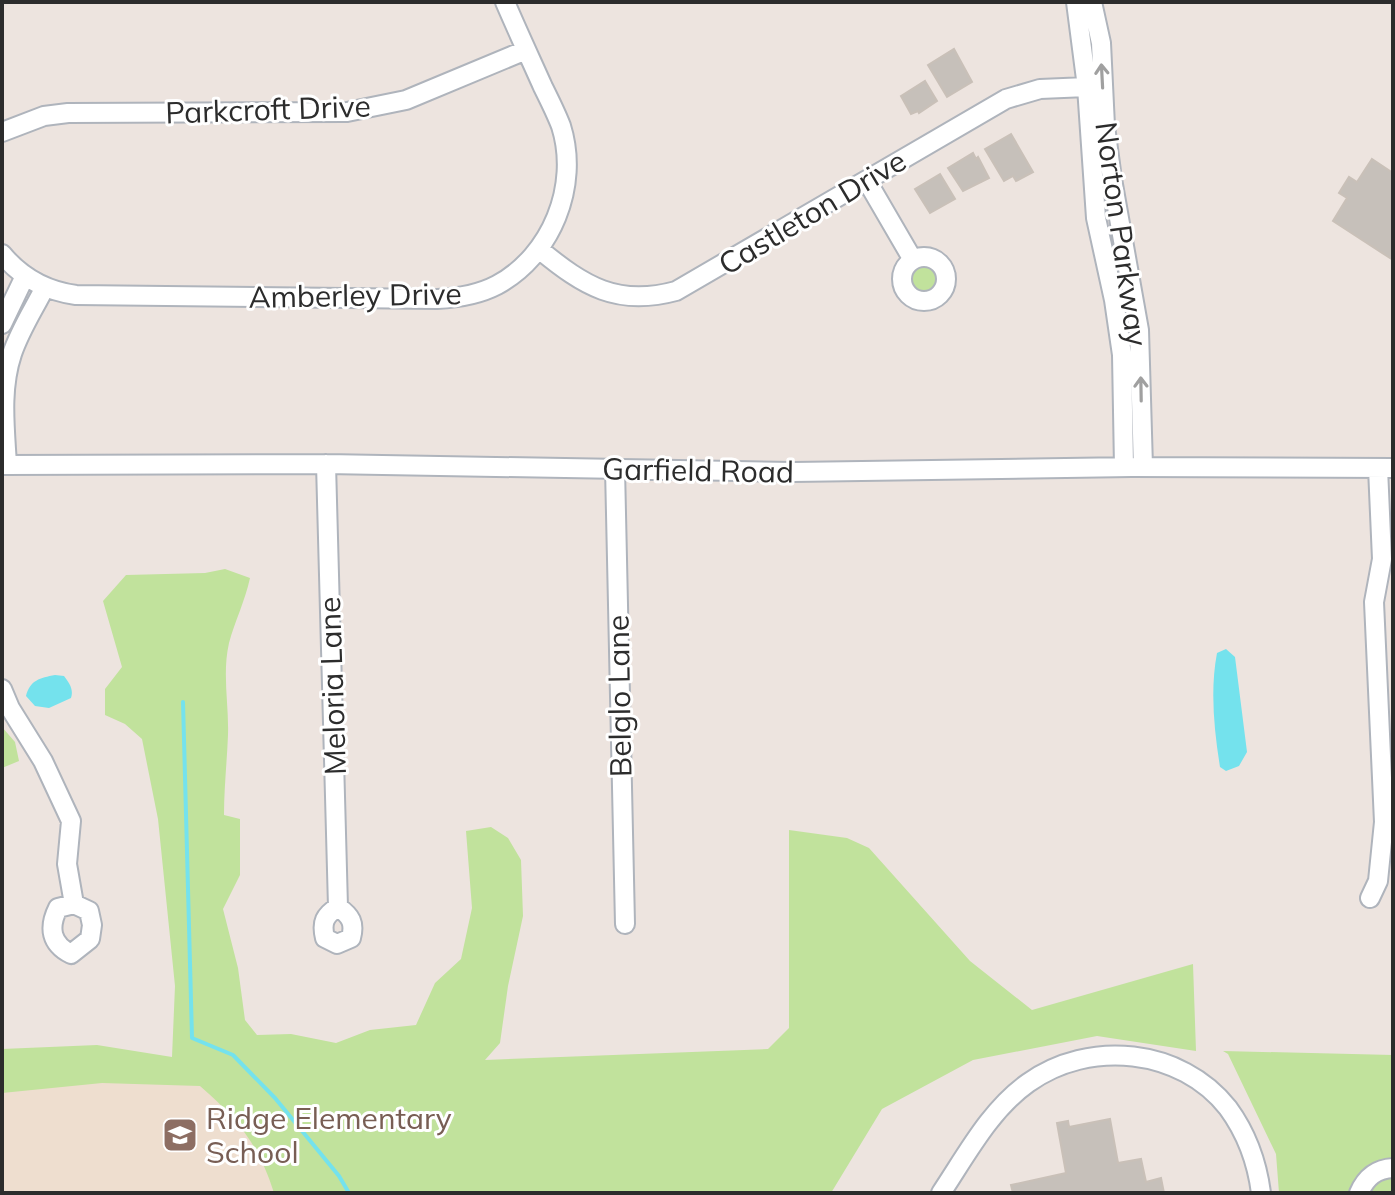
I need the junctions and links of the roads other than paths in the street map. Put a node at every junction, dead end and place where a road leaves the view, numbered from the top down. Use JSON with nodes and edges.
{"nodes":[{"id":1,"x":505,"y":2,"type":"edge"},
{"id":2,"x":1076,"y":2,"type":"edge"},
{"id":3,"x":1092,"y":2,"type":"edge"},
{"id":4,"x":526,"y":50,"type":"junction"},
{"id":5,"x":1087,"y":87,"type":"junction"},
{"id":6,"x":2,"y":132,"type":"edge"},
{"id":7,"x":867,"y":181,"type":"junction"},
{"id":8,"x":540,"y":250,"type":"junction"},
{"id":9,"x":2,"y":254,"type":"edge"},
{"id":10,"x":913,"y":260,"type":"dead end"},
{"id":11,"x":35,"y":282,"type":"junction"},
{"id":12,"x":2,"y":324,"type":"edge"},
{"id":13,"x":326,"y":464,"type":"junction"},
{"id":14,"x":5,"y":465,"type":"edge"},
{"id":15,"x":1133,"y":467,"type":"junction"},
{"id":16,"x":615,"y":468,"type":"junction"},
{"id":17,"x":1386,"y":468,"type":"edge"},
{"id":18,"x":2,"y":689,"type":"edge"},
{"id":19,"x":1370,"y":898,"type":"dead end"},
{"id":20,"x":74,"y":904,"type":"dead end"},
{"id":21,"x":338,"y":907,"type":"dead end"},
{"id":22,"x":625,"y":924,"type":"dead end"},
{"id":23,"x":1393,"y":1168,"type":"edge"},
{"id":24,"x":941,"y":1193,"type":"edge"},
{"id":25,"x":1261,"y":1193,"type":"edge"},
{"id":26,"x":1359,"y":1193,"type":"edge"}],
"edges":[{"from":1,"to":4,"type":"street","name":"Amberley Drive"},
{"from":2,"to":5,"type":"street","name":"Norton Parkway"},
{"from":15,"to":3,"type":"street","name":"Norton Parkway","one_way":true},
{"from":4,"to":6,"type":"street","name":"Parkcroft Drive"},
{"from":4,"to":8,"type":"street","name":"Amberley Drive"},
{"from":5,"to":7,"type":"street","name":"Castleton Drive"},
{"from":5,"to":15,"type":"street","name":"Norton Parkway"},
{"from":7,"to":8,"type":"street","name":"Castleton Drive"},
{"from":7,"to":10,"type":"street"},
{"from":8,"to":11,"type":"street","name":"Amberley Drive"},
{"from":9,"to":11,"type":"street"},
{"from":11,"to":12,"type":"street"},
{"from":11,"to":14,"type":"street"},
{"from":13,"to":14,"type":"street","name":"Garfield Road"},
{"from":13,"to":16,"type":"street","name":"Garfield Road"},
{"from":13,"to":21,"type":"street","name":"Meloria Lane"},
{"from":15,"to":16,"type":"street","name":"Garfield Road"},
{"from":15,"to":17,"type":"street","name":"Garfield Road"},
{"from":16,"to":22,"type":"street","name":"Belglo Lane"},
{"from":17,"to":19,"type":"street"},
{"from":18,"to":20,"type":"street"},
{"from":23,"to":26,"type":"street"},
{"from":24,"to":25,"type":"street"}]}
